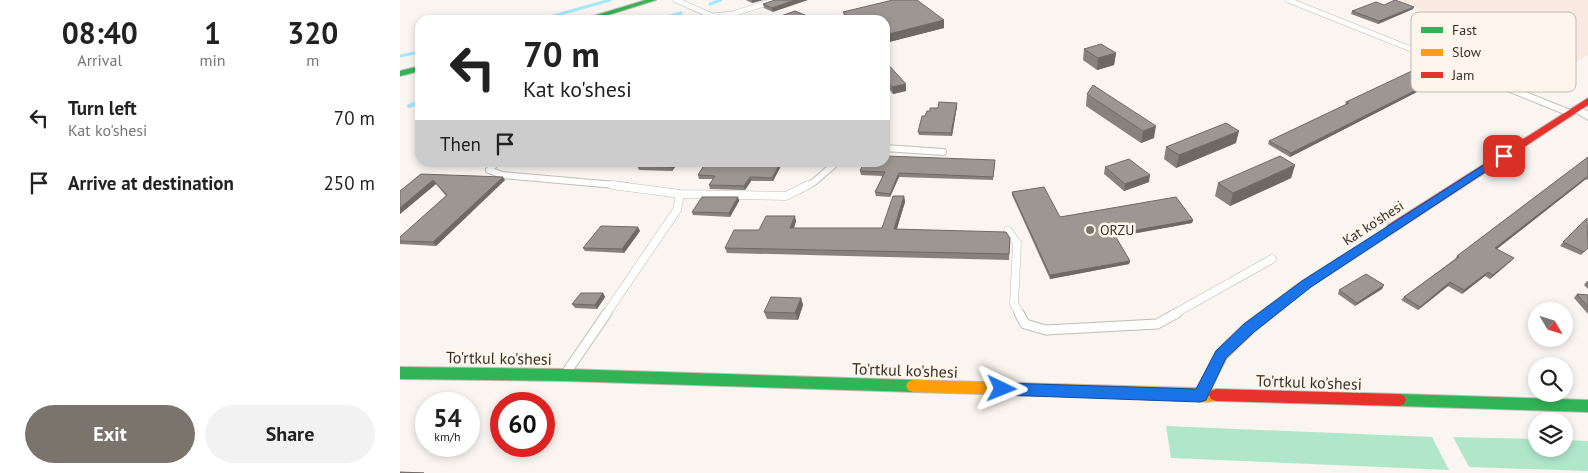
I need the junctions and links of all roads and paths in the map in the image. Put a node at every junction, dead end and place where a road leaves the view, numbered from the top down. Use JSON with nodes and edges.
{"nodes":[{"id":1,"x":653,"y":0,"type":"edge"},
{"id":2,"x":676,"y":0,"type":"edge"},
{"id":3,"x":776,"y":0,"type":"edge"},
{"id":4,"x":1288,"y":0,"type":"edge"},
{"id":5,"x":601,"y":15,"type":"edge"},
{"id":6,"x":710,"y":15,"type":"edge"},
{"id":7,"x":722,"y":15,"type":"edge"},
{"id":8,"x":1411,"y":47,"type":"edge"},
{"id":9,"x":415,"y":70,"type":"edge"},
{"id":10,"x":400,"y":74,"type":"edge"},
{"id":11,"x":1526,"y":92,"type":"edge"},
{"id":12,"x":1588,"y":101,"type":"edge"},
{"id":13,"x":1574,"y":111,"type":"junction"},
{"id":14,"x":1588,"y":116,"type":"edge"},
{"id":15,"x":890,"y":148,"type":"edge"},
{"id":16,"x":942,"y":152,"type":"dead end"},
{"id":17,"x":492,"y":167,"type":"edge"},
{"id":18,"x":831,"y":167,"type":"edge"},
{"id":19,"x":680,"y":194,"type":"junction"},
{"id":20,"x":1008,"y":231,"type":"edge"},
{"id":21,"x":1272,"y":259,"type":"dead end"},
{"id":22,"x":400,"y":373,"type":"edge"},
{"id":23,"x":564,"y":376,"type":"junction"},
{"id":24,"x":1200,"y":396,"type":"junction"},
{"id":25,"x":1588,"y":406,"type":"edge"}],
"edges":[{"from":1,"to":5,"type":"main road"},
{"from":2,"to":6,"type":"lane"},
{"from":3,"to":7,"type":"lane"},
{"from":4,"to":8,"type":"lane"},
{"from":9,"to":10,"type":"main road"},
{"from":11,"to":13,"type":"lane"},
{"from":12,"to":13,"type":"main road","name":"Kat ko'shesi"},
{"from":13,"to":14,"type":"street"},
{"from":13,"to":24,"type":"main road","name":"Kat ko'shesi"},
{"from":15,"to":16,"type":"lane"},
{"from":17,"to":19,"type":"lane"},
{"from":18,"to":19,"type":"lane"},
{"from":19,"to":23,"type":"lane"},
{"from":20,"to":21,"type":"lane"},
{"from":22,"to":23,"type":"main road","name":"To'rtkul ko'shesi"},
{"from":23,"to":24,"type":"main road","name":"To'rtkul ko'shesi"},
{"from":24,"to":25,"type":"main road","name":"To'rtkul ko'shesi"}]}
